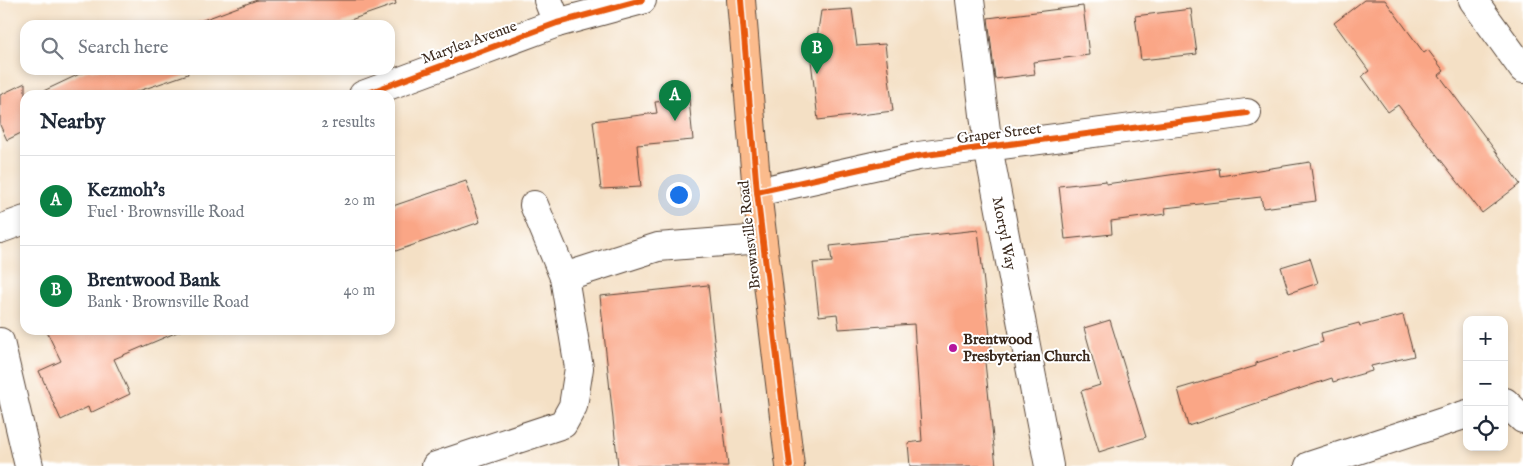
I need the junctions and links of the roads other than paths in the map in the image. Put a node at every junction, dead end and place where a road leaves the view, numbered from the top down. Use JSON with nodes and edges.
{"nodes":[{"id":1,"x":642,"y":0,"type":"edge"},
{"id":2,"x":741,"y":0,"type":"edge"},
{"id":3,"x":970,"y":0,"type":"edge"},
{"id":4,"x":1473,"y":0,"type":"edge"},
{"id":5,"x":553,"y":12,"type":"edge"},
{"id":6,"x":1523,"y":69,"type":"edge"},
{"id":7,"x":374,"y":90,"type":"edge"},
{"id":8,"x":1247,"y":113,"type":"dead end"},
{"id":9,"x":988,"y":147,"type":"junction"},
{"id":10,"x":756,"y":192,"type":"junction"},
{"id":11,"x":534,"y":205,"type":"dead end"},
{"id":12,"x":20,"y":222,"type":"edge"},
{"id":13,"x":0,"y":230,"type":"edge"},
{"id":14,"x":762,"y":239,"type":"junction"},
{"id":15,"x":564,"y":277,"type":"junction"},
{"id":16,"x":0,"y":342,"type":"edge"},
{"id":17,"x":1463,"y":415,"type":"edge"},
{"id":18,"x":29,"y":466,"type":"edge"},
{"id":19,"x":436,"y":466,"type":"edge"},
{"id":20,"x":790,"y":466,"type":"edge"},
{"id":21,"x":1049,"y":466,"type":"edge"},
{"id":22,"x":1309,"y":466,"type":"edge"}],
"edges":[{"from":1,"to":5,"type":"street","name":"Marylea Avenue"},
{"from":2,"to":10,"type":"main road","name":"Brownsville Road"},
{"from":3,"to":9,"type":"street","name":"Mortyl Way"},
{"from":4,"to":6,"type":"street"},
{"from":5,"to":7,"type":"street","name":"Marylea Avenue"},
{"from":8,"to":9,"type":"street","name":"Graper Street"},
{"from":9,"to":10,"type":"street","name":"Graper Street"},
{"from":9,"to":21,"type":"street","name":"Mortyl Way"},
{"from":10,"to":14,"type":"main road","name":"Brownsville Road"},
{"from":11,"to":15,"type":"street"},
{"from":12,"to":13,"type":"street"},
{"from":14,"to":15,"type":"street"},
{"from":14,"to":20,"type":"main road","name":"Brownsville Road"},
{"from":15,"to":19,"type":"street"},
{"from":16,"to":18,"type":"street"},
{"from":17,"to":22,"type":"street"}]}
